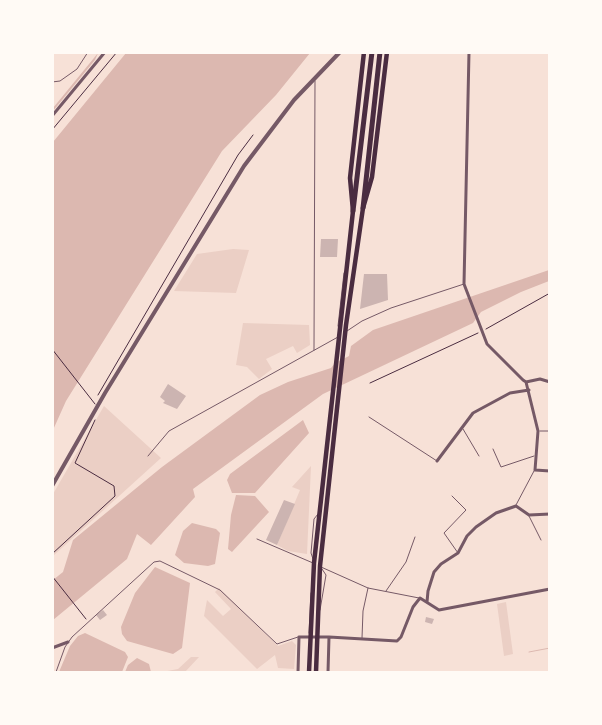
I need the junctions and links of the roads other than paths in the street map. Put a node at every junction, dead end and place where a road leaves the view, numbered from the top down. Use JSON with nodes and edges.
{"nodes":[{"id":1,"x":88,"y":52,"type":"edge"},
{"id":2,"x":105,"y":52,"type":"edge"},
{"id":3,"x":340,"y":52,"type":"edge"},
{"id":4,"x":364,"y":52,"type":"edge"},
{"id":5,"x":372,"y":52,"type":"edge"},
{"id":6,"x":380,"y":52,"type":"edge"},
{"id":7,"x":387,"y":52,"type":"edge"},
{"id":8,"x":469,"y":52,"type":"edge"},
{"id":9,"x":315,"y":76,"type":"junction"},
{"id":10,"x":52,"y":82,"type":"edge"},
{"id":11,"x":52,"y":116,"type":"edge"},
{"id":12,"x":363,"y":208,"type":"junction"},
{"id":13,"x":353,"y":211,"type":"junction"},
{"id":14,"x":464,"y":284,"type":"junction"},
{"id":15,"x":346,"y":332,"type":"junction"},
{"id":16,"x":338,"y":337,"type":"junction"},
{"id":17,"x":314,"y":350,"type":"junction"},
{"id":18,"x":340,"y":357,"type":"junction"},
{"id":19,"x":526,"y":382,"type":"junction"},
{"id":20,"x":550,"y":382,"type":"edge"},
{"id":21,"x":529,"y":390,"type":"junction"},
{"id":22,"x":369,"y":417,"type":"dead end"},
{"id":23,"x":462,"y":427,"type":"junction"},
{"id":24,"x":538,"y":431,"type":"junction"},
{"id":25,"x":550,"y":431,"type":"edge"},
{"id":26,"x":493,"y":450,"type":"dead end"},
{"id":27,"x":148,"y":456,"type":"dead end"},
{"id":28,"x":479,"y":456,"type":"dead end"},
{"id":29,"x":534,"y":456,"type":"junction"},
{"id":30,"x":437,"y":461,"type":"joint"},
{"id":31,"x":535,"y":470,"type":"junction"},
{"id":32,"x":550,"y":471,"type":"edge"},
{"id":33,"x":52,"y":486,"type":"edge"},
{"id":34,"x":452,"y":496,"type":"dead end"},
{"id":35,"x":516,"y":506,"type":"junction"},
{"id":36,"x":550,"y":514,"type":"edge"},
{"id":37,"x":529,"y":515,"type":"junction"},
{"id":38,"x":414,"y":537,"type":"dead end"},
{"id":39,"x":257,"y":539,"type":"dead end"},
{"id":40,"x":541,"y":540,"type":"dead end"},
{"id":41,"x":458,"y":553,"type":"junction"},
{"id":42,"x":314,"y":564,"type":"junction"},
{"id":43,"x":320,"y":566,"type":"junction"},
{"id":44,"x":368,"y":588,"type":"junction"},
{"id":45,"x":550,"y":589,"type":"edge"},
{"id":46,"x":386,"y":591,"type":"junction"},
{"id":47,"x":420,"y":598,"type":"junction"},
{"id":48,"x":427,"y":602,"type":"junction"},
{"id":49,"x":298,"y":637,"type":"junction"},
{"id":50,"x":311,"y":637,"type":"junction"},
{"id":51,"x":318,"y":637,"type":"junction"},
{"id":52,"x":329,"y":637,"type":"junction"},
{"id":53,"x":362,"y":639,"type":"junction"},
{"id":54,"x":68,"y":642,"type":"junction"},
{"id":55,"x":52,"y":648,"type":"edge"},
{"id":56,"x":56,"y":672,"type":"edge"},
{"id":57,"x":298,"y":672,"type":"edge"},
{"id":58,"x":308,"y":672,"type":"edge"},
{"id":59,"x":316,"y":672,"type":"edge"},
{"id":60,"x":328,"y":672,"type":"edge"}],
"edges":[{"from":1,"to":10,"type":"lane"},
{"from":2,"to":11,"type":"street"},
{"from":3,"to":9,"type":"street"},
{"from":4,"to":13,"type":"main road"},
{"from":5,"to":13,"type":"highway"},
{"from":6,"to":12,"type":"highway"},
{"from":7,"to":12,"type":"main road"},
{"from":8,"to":14,"type":"street"},
{"from":9,"to":17,"type":"lane"},
{"from":9,"to":33,"type":"street"},
{"from":12,"to":15,"type":"main road"},
{"from":13,"to":16,"type":"main road"},
{"from":14,"to":15,"type":"lane"},
{"from":14,"to":19,"type":"street"},
{"from":15,"to":16,"type":"lane"},
{"from":15,"to":18,"type":"main road"},
{"from":16,"to":17,"type":"lane"},
{"from":16,"to":18,"type":"main road"},
{"from":17,"to":27,"type":"lane"},
{"from":18,"to":42,"type":"main road"},
{"from":18,"to":43,"type":"main road"},
{"from":19,"to":20,"type":"street"},
{"from":19,"to":21,"type":"street"},
{"from":21,"to":23,"type":"street"},
{"from":21,"to":24,"type":"street"},
{"from":22,"to":30,"type":"lane"},
{"from":23,"to":28,"type":"lane"},
{"from":23,"to":30,"type":"street"},
{"from":24,"to":25,"type":"lane"},
{"from":24,"to":29,"type":"street"},
{"from":26,"to":29,"type":"lane"},
{"from":29,"to":31,"type":"street"},
{"from":31,"to":32,"type":"street"},
{"from":31,"to":35,"type":"lane"},
{"from":34,"to":41,"type":"lane"},
{"from":35,"to":37,"type":"street"},
{"from":35,"to":41,"type":"street"},
{"from":36,"to":37,"type":"street"},
{"from":37,"to":40,"type":"lane"},
{"from":38,"to":46,"type":"lane"},
{"from":39,"to":42,"type":"lane"},
{"from":41,"to":48,"type":"street"},
{"from":42,"to":43,"type":"lane"},
{"from":42,"to":50,"type":"main road"},
{"from":43,"to":44,"type":"lane"},
{"from":43,"to":51,"type":"main road"},
{"from":44,"to":46,"type":"lane"},
{"from":44,"to":53,"type":"lane"},
{"from":45,"to":48,"type":"street"},
{"from":46,"to":47,"type":"lane"},
{"from":47,"to":48,"type":"street"},
{"from":47,"to":53,"type":"street"},
{"from":49,"to":50,"type":"street"},
{"from":49,"to":54,"type":"lane"},
{"from":49,"to":57,"type":"street"},
{"from":50,"to":51,"type":"street"},
{"from":50,"to":58,"type":"main road"},
{"from":51,"to":52,"type":"street"},
{"from":51,"to":59,"type":"main road"},
{"from":52,"to":53,"type":"street"},
{"from":52,"to":60,"type":"street"},
{"from":54,"to":55,"type":"street"},
{"from":54,"to":56,"type":"lane"}]}
